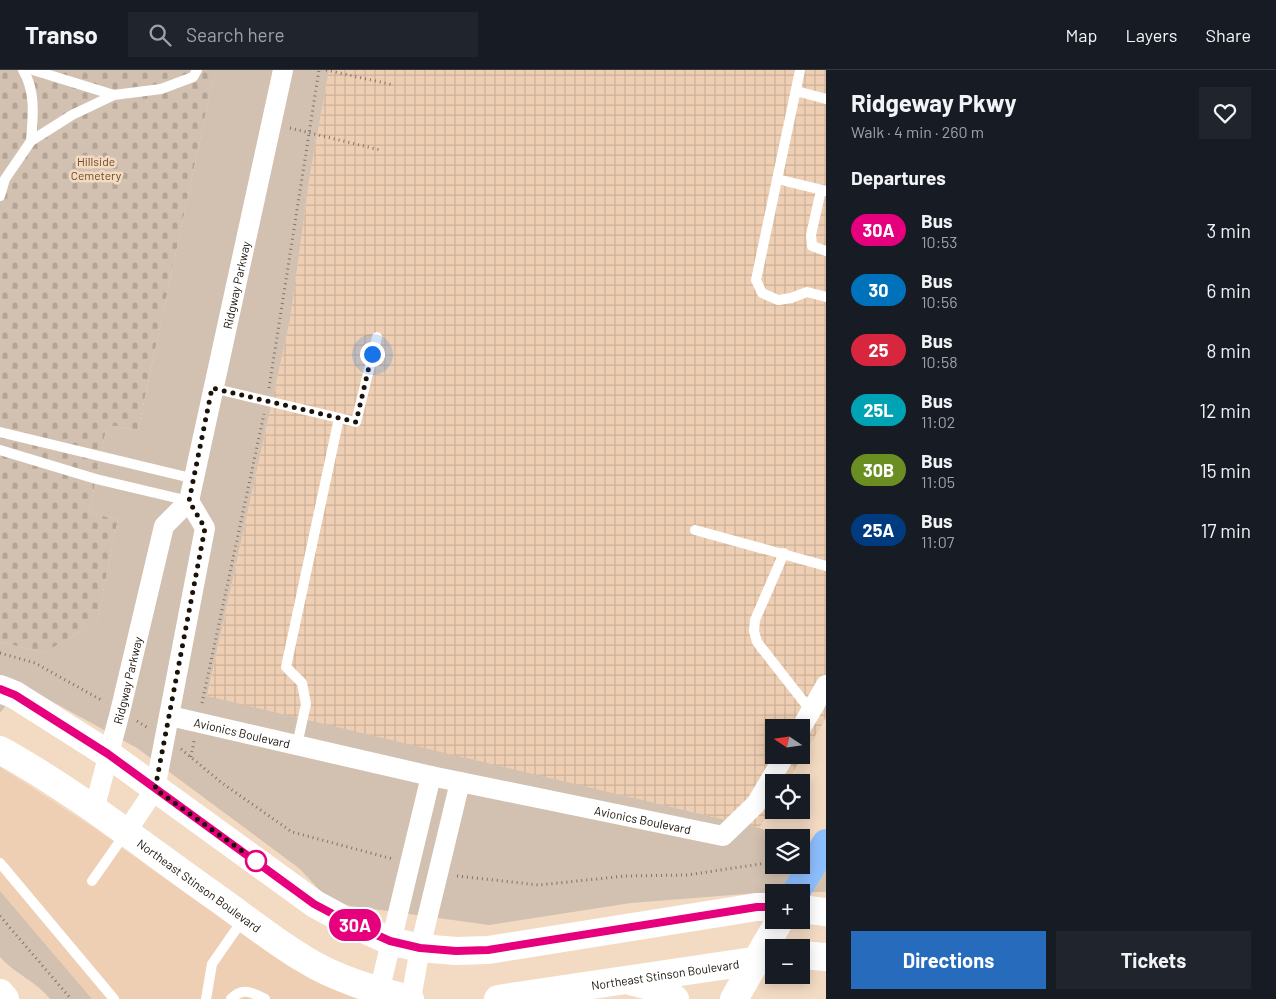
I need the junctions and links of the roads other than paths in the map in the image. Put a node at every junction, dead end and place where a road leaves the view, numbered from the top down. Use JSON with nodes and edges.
{"nodes":[{"id":1,"x":23,"y":70,"type":"edge"},
{"id":2,"x":33,"y":70,"type":"edge"},
{"id":3,"x":196,"y":70,"type":"edge"},
{"id":4,"x":283,"y":70,"type":"edge"},
{"id":5,"x":800,"y":70,"type":"edge"},
{"id":6,"x":796,"y":91,"type":"junction"},
{"id":7,"x":114,"y":95,"type":"junction"},
{"id":8,"x":826,"y":99,"type":"edge"},
{"id":9,"x":31,"y":141,"type":"junction"},
{"id":10,"x":777,"y":178,"type":"junction"},
{"id":11,"x":824,"y":190,"type":"edge"},
{"id":12,"x":0,"y":196,"type":"edge"},
{"id":13,"x":826,"y":251,"type":"edge"},
{"id":14,"x":826,"y":297,"type":"edge"},
{"id":15,"x":377,"y":336,"type":"dead end"},
{"id":16,"x":212,"y":388,"type":"junction"},
{"id":17,"x":339,"y":418,"type":"junction"},
{"id":18,"x":0,"y":432,"type":"edge"},
{"id":19,"x":0,"y":450,"type":"edge"},
{"id":20,"x":194,"y":478,"type":"junction"},
{"id":21,"x":189,"y":501,"type":"junction"},
{"id":22,"x":695,"y":530,"type":"dead end"},
{"id":23,"x":784,"y":553,"type":"junction"},
{"id":24,"x":826,"y":566,"type":"edge"},
{"id":25,"x":826,"y":685,"type":"edge"},
{"id":26,"x":0,"y":689,"type":"edge"},
{"id":27,"x":170,"y":716,"type":"junction"},
{"id":28,"x":806,"y":719,"type":"edge"},
{"id":29,"x":297,"y":745,"type":"junction"},
{"id":30,"x":0,"y":750,"type":"edge"},
{"id":31,"x":108,"y":754,"type":"junction"},
{"id":32,"x":780,"y":764,"type":"edge"},
{"id":33,"x":431,"y":776,"type":"junction"},
{"id":34,"x":460,"y":782,"type":"junction"},
{"id":35,"x":155,"y":789,"type":"junction"},
{"id":36,"x":94,"y":810,"type":"junction"},
{"id":37,"x":125,"y":834,"type":"junction"},
{"id":38,"x":826,"y":843,"type":"edge"},
{"id":39,"x":0,"y":863,"type":"edge"},
{"id":40,"x":92,"y":881,"type":"dead end"},
{"id":41,"x":801,"y":884,"type":"edge"},
{"id":42,"x":765,"y":907,"type":"edge"},
{"id":43,"x":810,"y":910,"type":"edge"},
{"id":44,"x":826,"y":912,"type":"edge"},
{"id":45,"x":244,"y":918,"type":"junction"},
{"id":46,"x":390,"y":941,"type":"junction"},
{"id":47,"x":420,"y":948,"type":"junction"},
{"id":48,"x":810,"y":956,"type":"edge"},
{"id":49,"x":826,"y":957,"type":"edge"},
{"id":50,"x":765,"y":959,"type":"edge"},
{"id":51,"x":624,"y":980,"type":"junction"},
{"id":52,"x":379,"y":992,"type":"junction"},
{"id":53,"x":0,"y":994,"type":"edge"},
{"id":54,"x":5,"y":999,"type":"edge"},
{"id":55,"x":114,"y":999,"type":"edge"},
{"id":56,"x":206,"y":999,"type":"edge"},
{"id":57,"x":231,"y":999,"type":"edge"},
{"id":58,"x":265,"y":999,"type":"edge"},
{"id":59,"x":411,"y":999,"type":"edge"},
{"id":60,"x":498,"y":999,"type":"edge"},
{"id":61,"x":675,"y":999,"type":"edge"},
{"id":62,"x":734,"y":999,"type":"edge"}],
"edges":[{"from":1,"to":9,"type":"lane"},
{"from":2,"to":7,"type":"lane"},
{"from":3,"to":7,"type":"lane"},
{"from":4,"to":16,"type":"street","name":"Ridgway Parkway"},
{"from":5,"to":6,"type":"lane"},
{"from":6,"to":8,"type":"lane"},
{"from":6,"to":10,"type":"lane"},
{"from":7,"to":9,"type":"lane"},
{"from":9,"to":12,"type":"lane"},
{"from":10,"to":11,"type":"lane"},
{"from":10,"to":14,"type":"lane"},
{"from":11,"to":13,"type":"lane"},
{"from":15,"to":17,"type":"lane"},
{"from":16,"to":17,"type":"lane"},
{"from":16,"to":20,"type":"street","name":"Ridgway Parkway"},
{"from":17,"to":29,"type":"lane"},
{"from":18,"to":20,"type":"lane"},
{"from":19,"to":21,"type":"lane"},
{"from":20,"to":21,"type":"street","name":"Ridgway Parkway"},
{"from":21,"to":27,"type":"street"},
{"from":21,"to":31,"type":"street","name":"Ridgway Parkway"},
{"from":22,"to":23,"type":"lane"},
{"from":23,"to":24,"type":"lane"},
{"from":23,"to":28,"type":"lane"},
{"from":25,"to":28,"type":"street"},
{"from":26,"to":31,"type":"main road"},
{"from":27,"to":29,"type":"street","name":"Avionics Boulevard"},
{"from":27,"to":35,"type":"street"},
{"from":29,"to":33,"type":"street","name":"Avionics Boulevard"},
{"from":30,"to":36,"type":"main road","name":"Northeast Stinson Boulevard"},
{"from":31,"to":35,"type":"main road"},
{"from":31,"to":36,"type":"street","name":"Ridgway Parkway"},
{"from":32,"to":34,"type":"street","name":"Avionics Boulevard"},
{"from":33,"to":34,"type":"street","name":"Avionics Boulevard"},
{"from":33,"to":46,"type":"street"},
{"from":34,"to":47,"type":"street"},
{"from":35,"to":37,"type":"street"},
{"from":35,"to":46,"type":"main road"},
{"from":36,"to":37,"type":"main road","name":"Northeast Stinson Boulevard"},
{"from":37,"to":40,"type":"lane"},
{"from":37,"to":45,"type":"main road","name":"Northeast Stinson Boulevard"},
{"from":38,"to":41,"type":"highway"},
{"from":39,"to":55,"type":"lane"},
{"from":42,"to":47,"type":"main road"},
{"from":43,"to":44,"type":"main road"},
{"from":45,"to":52,"type":"main road","name":"Northeast Stinson Boulevard"},
{"from":45,"to":56,"type":"lane"},
{"from":46,"to":47,"type":"main road"},
{"from":46,"to":52,"type":"street"},
{"from":47,"to":59,"type":"street"},
{"from":48,"to":49,"type":"main road"},
{"from":50,"to":51,"type":"main road","name":"Northeast Stinson Boulevard"},
{"from":50,"to":62,"type":"main road"},
{"from":51,"to":60,"type":"main road","name":"Northeast Stinson Boulevard"},
{"from":51,"to":61,"type":"main road"},
{"from":52,"to":59,"type":"main road","name":"Northeast Stinson Boulevard"},
{"from":53,"to":54,"type":"main road"},
{"from":57,"to":58,"type":"lane"}]}
